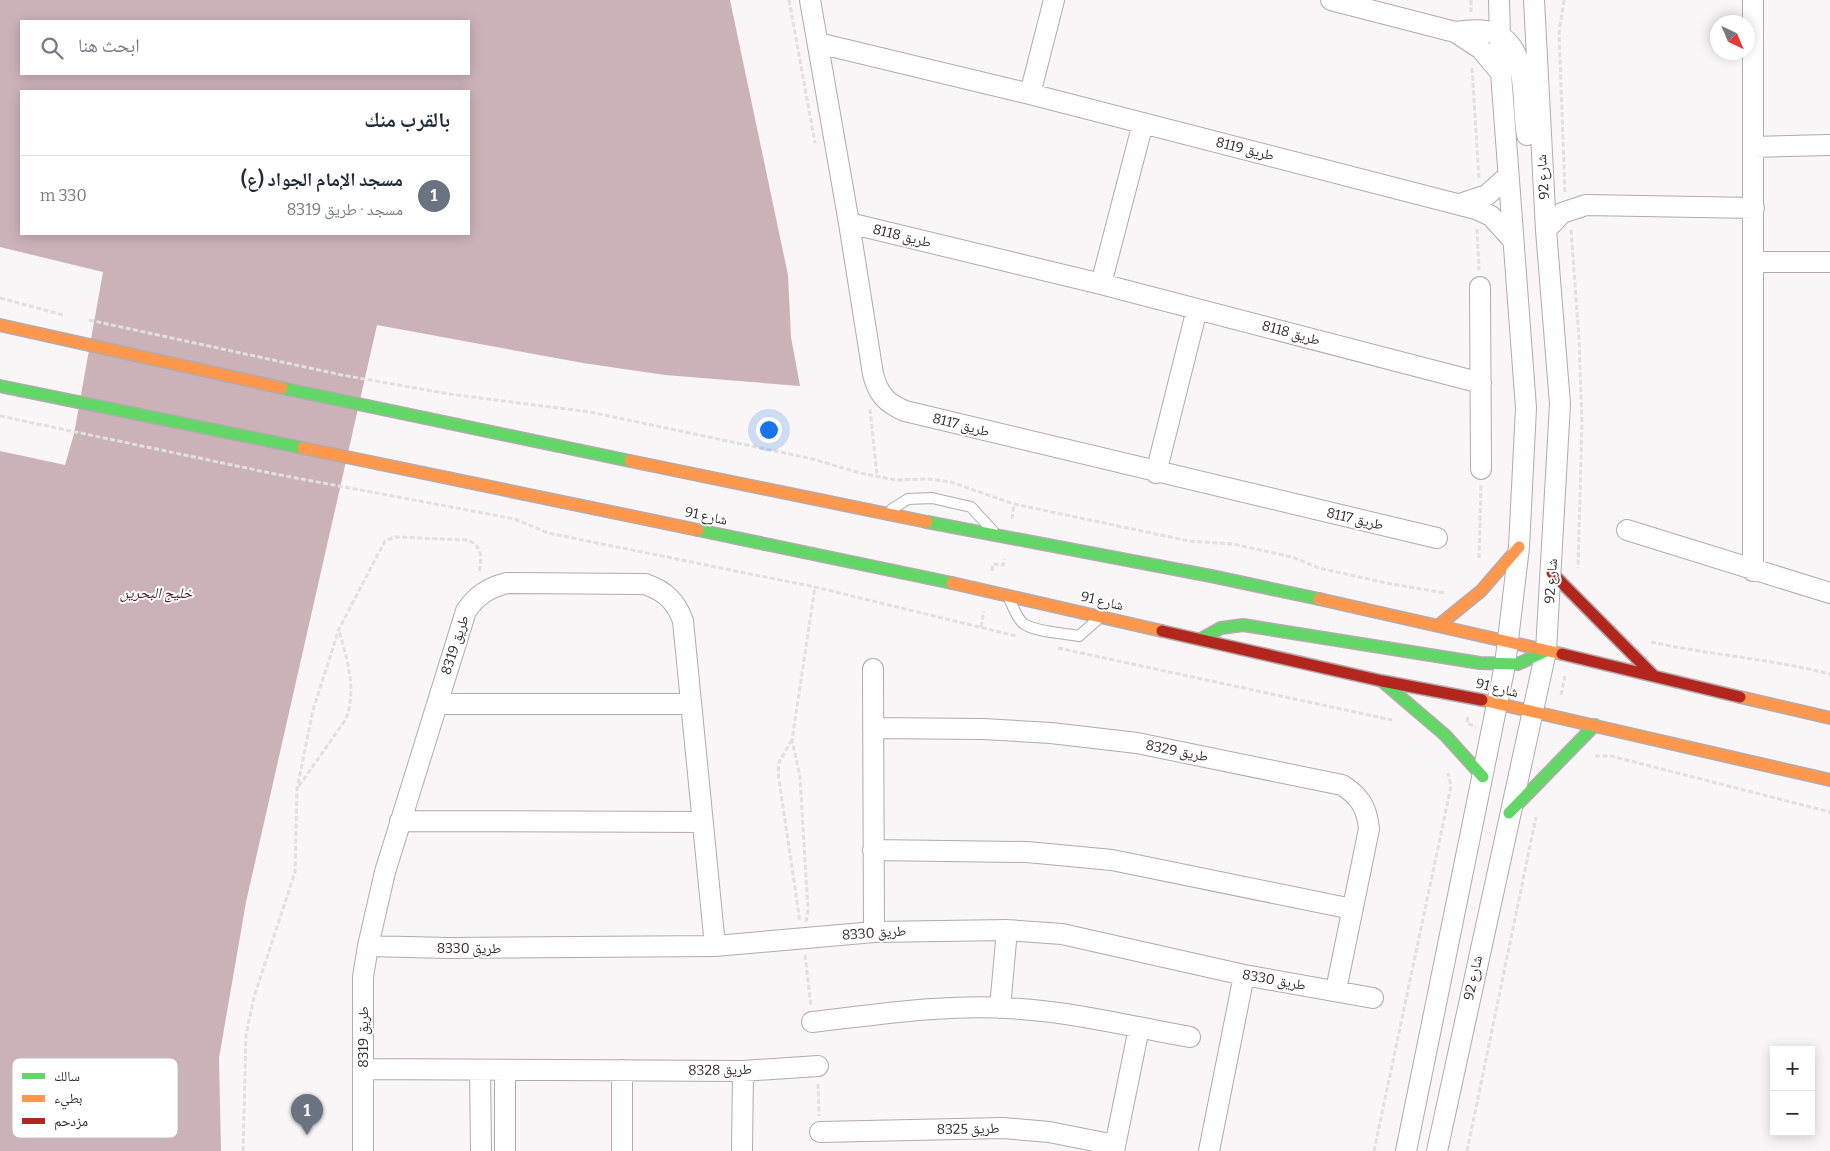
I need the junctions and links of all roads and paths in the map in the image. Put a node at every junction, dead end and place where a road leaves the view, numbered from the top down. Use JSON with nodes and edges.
{"nodes":[{"id":1,"x":810,"y":0,"type":"edge"},
{"id":2,"x":1054,"y":0,"type":"edge"},
{"id":3,"x":1331,"y":0,"type":"edge"},
{"id":4,"x":1500,"y":0,"type":"edge"},
{"id":5,"x":1534,"y":0,"type":"edge"},
{"id":6,"x":1564,"y":0,"type":"edge"},
{"id":7,"x":1753,"y":0,"type":"edge"},
{"id":8,"x":1462,"y":36,"type":"junction"},
{"id":9,"x":1500,"y":37,"type":"junction"},
{"id":10,"x":818,"y":44,"type":"junction"},
{"id":11,"x":1501,"y":73,"type":"junction"},
{"id":12,"x":1030,"y":94,"type":"junction"},
{"id":13,"x":1143,"y":123,"type":"junction"},
{"id":14,"x":1830,"y":145,"type":"edge"},
{"id":15,"x":1754,"y":147,"type":"junction"},
{"id":16,"x":1541,"y":149,"type":"junction"},
{"id":17,"x":1508,"y":176,"type":"junction"},
{"id":18,"x":1543,"y":185,"type":"junction"},
{"id":19,"x":1472,"y":204,"type":"junction"},
{"id":20,"x":1573,"y":204,"type":"junction"},
{"id":21,"x":1754,"y":208,"type":"junction"},
{"id":22,"x":849,"y":223,"type":"junction"},
{"id":23,"x":1546,"y":230,"type":"junction"},
{"id":24,"x":1514,"y":240,"type":"junction"},
{"id":25,"x":1754,"y":262,"type":"junction"},
{"id":26,"x":1830,"y":262,"type":"edge"},
{"id":27,"x":1101,"y":284,"type":"junction"},
{"id":28,"x":1480,"y":287,"type":"joint"},
{"id":29,"x":0,"y":298,"type":"edge"},
{"id":30,"x":1197,"y":309,"type":"junction"},
{"id":31,"x":72,"y":317,"type":"dead end"},
{"id":32,"x":81,"y":319,"type":"dead end"},
{"id":33,"x":0,"y":325,"type":"edge"},
{"id":34,"x":1481,"y":383,"type":"junction"},
{"id":35,"x":0,"y":386,"type":"edge"},
{"id":36,"x":0,"y":416,"type":"edge"},
{"id":37,"x":1481,"y":469,"type":"joint"},
{"id":38,"x":1156,"y":473,"type":"junction"},
{"id":39,"x":1014,"y":504,"type":"junction"},
{"id":40,"x":884,"y":514,"type":"junction"},
{"id":41,"x":1627,"y":530,"type":"dead end"},
{"id":42,"x":1003,"y":538,"type":"junction"},
{"id":43,"x":1436,"y":538,"type":"dead end"},
{"id":44,"x":1519,"y":547,"type":"junction"},
{"id":45,"x":1478,"y":566,"type":"dead end"},
{"id":46,"x":1753,"y":571,"type":"junction"},
{"id":47,"x":1552,"y":573,"type":"junction"},
{"id":48,"x":1579,"y":574,"type":"dead end"},
{"id":49,"x":815,"y":587,"type":"junction"},
{"id":50,"x":988,"y":591,"type":"junction"},
{"id":51,"x":1446,"y":593,"type":"dead end"},
{"id":52,"x":1830,"y":593,"type":"edge"},
{"id":53,"x":1007,"y":595,"type":"junction"},
{"id":54,"x":474,"y":599,"type":"junction"},
{"id":55,"x":1100,"y":616,"type":"junction"},
{"id":56,"x":1438,"y":625,"type":"junction"},
{"id":57,"x":981,"y":627,"type":"junction"},
{"id":58,"x":339,"y":629,"type":"junction"},
{"id":59,"x":1022,"y":638,"type":"dead end"},
{"id":60,"x":1201,"y":639,"type":"junction"},
{"id":61,"x":1642,"y":640,"type":"dead end"},
{"id":62,"x":1509,"y":642,"type":"junction"},
{"id":63,"x":1049,"y":646,"type":"dead end"},
{"id":64,"x":1546,"y":652,"type":"junction"},
{"id":65,"x":1505,"y":665,"type":"junction"},
{"id":66,"x":873,"y":669,"type":"dead end"},
{"id":67,"x":1830,"y":674,"type":"edge"},
{"id":68,"x":1655,"y":677,"type":"junction"},
{"id":69,"x":1382,"y":681,"type":"junction"},
{"id":70,"x":437,"y":704,"type":"junction"},
{"id":71,"x":690,"y":704,"type":"junction"},
{"id":72,"x":1497,"y":704,"type":"junction"},
{"id":73,"x":1532,"y":711,"type":"junction"},
{"id":74,"x":1830,"y":718,"type":"edge"},
{"id":75,"x":1394,"y":721,"type":"dead end"},
{"id":76,"x":1595,"y":725,"type":"junction"},
{"id":77,"x":873,"y":728,"type":"junction"},
{"id":78,"x":792,"y":740,"type":"junction"},
{"id":79,"x":1586,"y":758,"type":"dead end"},
{"id":80,"x":1446,"y":767,"type":"dead end"},
{"id":81,"x":1482,"y":776,"type":"junction"},
{"id":82,"x":1830,"y":780,"type":"edge"},
{"id":83,"x":297,"y":789,"type":"junction"},
{"id":84,"x":1538,"y":811,"type":"dead end"},
{"id":85,"x":1830,"y":812,"type":"edge"},
{"id":86,"x":1509,"y":813,"type":"junction"},
{"id":87,"x":400,"y":821,"type":"junction"},
{"id":88,"x":702,"y":822,"type":"junction"},
{"id":89,"x":874,"y":850,"type":"junction"},
{"id":90,"x":1352,"y":909,"type":"junction"},
{"id":91,"x":1008,"y":930,"type":"junction"},
{"id":92,"x":874,"y":932,"type":"junction"},
{"id":93,"x":803,"y":940,"type":"junction"},
{"id":94,"x":368,"y":946,"type":"junction"},
{"id":95,"x":715,"y":946,"type":"junction"},
{"id":96,"x":1244,"y":975,"type":"junction"},
{"id":97,"x":1336,"y":990,"type":"junction"},
{"id":98,"x":1373,"y":998,"type":"dead end"},
{"id":99,"x":1000,"y":1008,"type":"junction"},
{"id":100,"x":812,"y":1022,"type":"joint"},
{"id":101,"x":1139,"y":1028,"type":"junction"},
{"id":102,"x":1190,"y":1037,"type":"dead end"},
{"id":103,"x":818,"y":1066,"type":"joint"},
{"id":104,"x":363,"y":1070,"type":"junction"},
{"id":105,"x":480,"y":1070,"type":"junction"},
{"id":106,"x":505,"y":1070,"type":"junction"},
{"id":107,"x":622,"y":1070,"type":"junction"},
{"id":108,"x":743,"y":1071,"type":"junction"},
{"id":109,"x":820,"y":1132,"type":"joint"},
{"id":110,"x":1114,"y":1148,"type":"edge"},
{"id":111,"x":243,"y":1151,"type":"edge"},
{"id":112,"x":363,"y":1151,"type":"edge"},
{"id":113,"x":481,"y":1151,"type":"edge"},
{"id":114,"x":505,"y":1151,"type":"edge"},
{"id":115,"x":622,"y":1151,"type":"edge"},
{"id":116,"x":742,"y":1151,"type":"edge"},
{"id":117,"x":1208,"y":1151,"type":"edge"},
{"id":118,"x":1374,"y":1151,"type":"edge"},
{"id":119,"x":1406,"y":1151,"type":"edge"},
{"id":120,"x":1437,"y":1151,"type":"edge"},
{"id":121,"x":1467,"y":1151,"type":"edge"}],
"edges":[{"from":1,"to":10,"type":"street","name":"طريق 8117"},
{"from":2,"to":12,"type":"street"},
{"from":3,"to":8,"type":"street"},
{"from":4,"to":9,"type":"street"},
{"from":5,"to":16,"type":"street","name":"شارع 92"},
{"from":6,"to":20,"type":"path"},
{"from":7,"to":15,"type":"street"},
{"from":8,"to":9,"type":"street"},
{"from":8,"to":11,"type":"street"},
{"from":8,"to":19,"type":"path"},
{"from":9,"to":11,"type":"street"},
{"from":9,"to":16,"type":"street"},
{"from":10,"to":12,"type":"street","name":"طريق 8119"},
{"from":10,"to":22,"type":"street","name":"طريق 8117"},
{"from":11,"to":17,"type":"street"},
{"from":12,"to":13,"type":"street","name":"طريق 8119"},
{"from":13,"to":19,"type":"street","name":"طريق 8119"},
{"from":13,"to":27,"type":"street"},
{"from":14,"to":15,"type":"street"},
{"from":15,"to":21,"type":"street"},
{"from":16,"to":18,"type":"street","name":"شارع 92"},
{"from":17,"to":19,"type":"street"},
{"from":17,"to":24,"type":"street"},
{"from":18,"to":20,"type":"street"},
{"from":18,"to":23,"type":"street","name":"شارع 92"},
{"from":19,"to":24,"type":"street","name":"طريق 8119"},
{"from":19,"to":28,"type":"path"},
{"from":20,"to":21,"type":"street"},
{"from":20,"to":23,"type":"street"},
{"from":20,"to":48,"type":"path"},
{"from":21,"to":25,"type":"street"},
{"from":22,"to":27,"type":"street","name":"طريق 8118"},
{"from":22,"to":38,"type":"street","name":"طريق 8117"},
{"from":23,"to":47,"type":"street","name":"شارع 92"},
{"from":24,"to":44,"type":"street"},
{"from":25,"to":26,"type":"street"},
{"from":25,"to":46,"type":"street"},
{"from":27,"to":30,"type":"street","name":"طريق 8118"},
{"from":28,"to":34,"type":"street"},
{"from":29,"to":31,"type":"path"},
{"from":30,"to":34,"type":"street","name":"طريق 8118"},
{"from":30,"to":38,"type":"street"},
{"from":32,"to":39,"type":"path"},
{"from":33,"to":40,"type":"street"},
{"from":34,"to":37,"type":"street"},
{"from":35,"to":50,"type":"street","name":"شارع 91"},
{"from":36,"to":49,"type":"path"},
{"from":37,"to":45,"type":"path"},
{"from":38,"to":43,"type":"street","name":"طريق 8117"},
{"from":39,"to":42,"type":"path"},
{"from":39,"to":51,"type":"path"},
{"from":40,"to":42,"type":"street"},
{"from":40,"to":42,"type":"lane"},
{"from":41,"to":46,"type":"street"},
{"from":42,"to":50,"type":"path"},
{"from":42,"to":56,"type":"street"},
{"from":44,"to":56,"type":"street"},
{"from":44,"to":62,"type":"street"},
{"from":46,"to":52,"type":"street"},
{"from":47,"to":64,"type":"street","name":"شارع 92"},
{"from":47,"to":68,"type":"street"},
{"from":49,"to":57,"type":"path"},
{"from":49,"to":78,"type":"path"},
{"from":50,"to":53,"type":"street","name":"شارع 91"},
{"from":50,"to":57,"type":"path"},
{"from":53,"to":55,"type":"street","name":"شارع 91"},
{"from":53,"to":55,"type":"lane"},
{"from":54,"to":58,"type":"path"},
{"from":54,"to":70,"type":"street","name":"طريق 8319"},
{"from":54,"to":71,"type":"street","name":"طريق 8319"},
{"from":55,"to":60,"type":"street","name":"شارع 91"},
{"from":56,"to":62,"type":"street"},
{"from":57,"to":59,"type":"path"},
{"from":58,"to":83,"type":"path"},
{"from":58,"to":83,"type":"path"},
{"from":60,"to":65,"type":"street"},
{"from":60,"to":69,"type":"street","name":"شارع 91"},
{"from":61,"to":67,"type":"path"},
{"from":62,"to":64,"type":"street"},
{"from":62,"to":65,"type":"street"},
{"from":63,"to":75,"type":"path"},
{"from":64,"to":65,"type":"street"},
{"from":64,"to":68,"type":"street"},
{"from":64,"to":73,"type":"street","name":"شارع 92"},
{"from":65,"to":72,"type":"street"},
{"from":66,"to":77,"type":"street"},
{"from":68,"to":74,"type":"street"},
{"from":69,"to":72,"type":"street","name":"شارع 91"},
{"from":69,"to":81,"type":"street"},
{"from":70,"to":71,"type":"street"},
{"from":70,"to":87,"type":"street","name":"طريق 8319"},
{"from":71,"to":88,"type":"street","name":"طريق 8319"},
{"from":72,"to":73,"type":"street","name":"شارع 91"},
{"from":72,"to":81,"type":"street"},
{"from":73,"to":76,"type":"street","name":"شارع 91"},
{"from":73,"to":86,"type":"street","name":"شارع 92"},
{"from":76,"to":82,"type":"street","name":"شارع 91"},
{"from":76,"to":86,"type":"street"},
{"from":77,"to":89,"type":"street"},
{"from":77,"to":90,"type":"street","name":"طريق 8329"},
{"from":78,"to":93,"type":"path"},
{"from":78,"to":93,"type":"path"},
{"from":79,"to":85,"type":"path"},
{"from":80,"to":118,"type":"path"},
{"from":81,"to":119,"type":"street"},
{"from":83,"to":111,"type":"path"},
{"from":84,"to":121,"type":"path"},
{"from":86,"to":120,"type":"street","name":"شارع 92"},
{"from":87,"to":88,"type":"street"},
{"from":87,"to":94,"type":"street","name":"طريق 8319"},
{"from":88,"to":95,"type":"street","name":"طريق 8319"},
{"from":89,"to":90,"type":"street"},
{"from":89,"to":92,"type":"street"},
{"from":90,"to":97,"type":"street","name":"طريق 8329"},
{"from":91,"to":92,"type":"street","name":"طريق 8330"},
{"from":91,"to":96,"type":"street","name":"طريق 8330"},
{"from":91,"to":99,"type":"street"},
{"from":92,"to":93,"type":"street","name":"طريق 8330"},
{"from":93,"to":95,"type":"street","name":"طريق 8330"},
{"from":93,"to":100,"type":"path"},
{"from":94,"to":95,"type":"street","name":"طريق 8330"},
{"from":94,"to":104,"type":"street","name":"طريق 8319"},
{"from":96,"to":97,"type":"street","name":"طريق 8330"},
{"from":96,"to":117,"type":"street"},
{"from":97,"to":98,"type":"street","name":"طريق 8330"},
{"from":99,"to":100,"type":"street"},
{"from":99,"to":101,"type":"street"},
{"from":101,"to":102,"type":"street"},
{"from":101,"to":110,"type":"street"},
{"from":103,"to":108,"type":"street","name":"طريق 8328"},
{"from":103,"to":109,"type":"path"},
{"from":104,"to":105,"type":"street","name":"طريق 8328"},
{"from":104,"to":112,"type":"street","name":"طريق 8319"},
{"from":105,"to":106,"type":"street","name":"طريق 8328"},
{"from":105,"to":113,"type":"street"},
{"from":106,"to":107,"type":"street","name":"طريق 8328"},
{"from":106,"to":114,"type":"street"},
{"from":107,"to":108,"type":"street","name":"طريق 8328"},
{"from":107,"to":115,"type":"street"},
{"from":108,"to":116,"type":"street"},
{"from":109,"to":110,"type":"street","name":"طريق 8325"}]}
